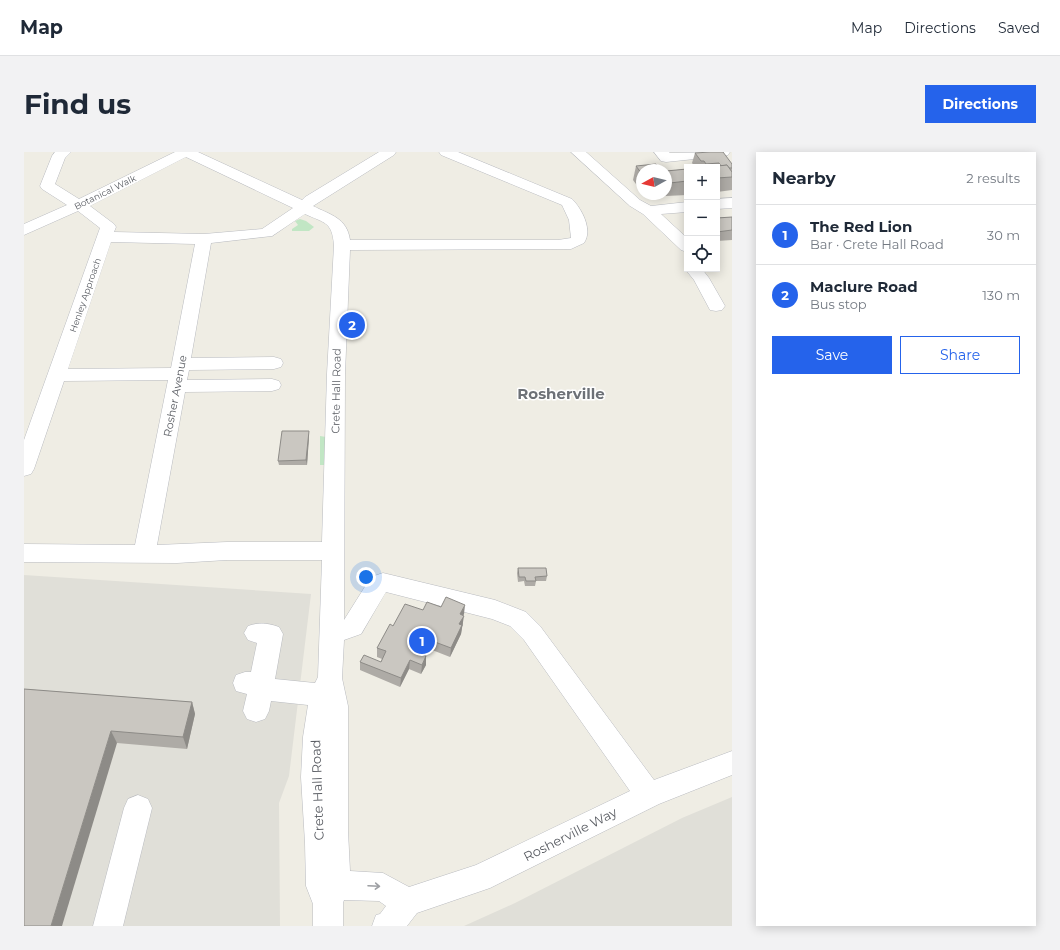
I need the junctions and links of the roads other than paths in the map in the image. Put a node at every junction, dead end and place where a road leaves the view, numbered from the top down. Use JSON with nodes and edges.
{"nodes":[{"id":1,"x":64,"y":152,"type":"edge"},
{"id":2,"x":446,"y":152,"type":"edge"},
{"id":3,"x":578,"y":152,"type":"edge"},
{"id":4,"x":661,"y":152,"type":"edge"},
{"id":5,"x":722,"y":152,"type":"edge"},
{"id":6,"x":190,"y":153,"type":"edge"},
{"id":7,"x":384,"y":153,"type":"edge"},
{"id":8,"x":732,"y":203,"type":"edge"},
{"id":9,"x":720,"y":204,"type":"edge"},
{"id":10,"x":79,"y":205,"type":"junction"},
{"id":11,"x":684,"y":207,"type":"edge"},
{"id":12,"x":304,"y":208,"type":"junction"},
{"id":13,"x":648,"y":210,"type":"junction"},
{"id":14,"x":24,"y":230,"type":"edge"},
{"id":15,"x":105,"y":237,"type":"junction"},
{"id":16,"x":204,"y":239,"type":"junction"},
{"id":17,"x":342,"y":245,"type":"junction"},
{"id":18,"x":684,"y":245,"type":"edge"},
{"id":19,"x":684,"y":247,"type":"edge"},
{"id":20,"x":684,"y":258,"type":"edge"},
{"id":21,"x":696,"y":272,"type":"edge"},
{"id":22,"x":716,"y":306,"type":"dead end"},
{"id":23,"x":274,"y":363,"type":"dead end"},
{"id":24,"x":57,"y":375,"type":"junction"},
{"id":25,"x":179,"y":375,"type":"junction"},
{"id":26,"x":272,"y":385,"type":"dead end"},
{"id":27,"x":24,"y":469,"type":"edge"},
{"id":28,"x":333,"y":551,"type":"junction"},
{"id":29,"x":24,"y":553,"type":"edge"},
{"id":30,"x":144,"y":554,"type":"junction"},
{"id":31,"x":332,"y":630,"type":"junction"},
{"id":32,"x":256,"y":633,"type":"dead end"},
{"id":33,"x":256,"y":681,"type":"junction"},
{"id":34,"x":327,"y":685,"type":"junction"},
{"id":35,"x":256,"y":711,"type":"dead end"},
{"id":36,"x":732,"y":763,"type":"edge"},
{"id":37,"x":649,"y":795,"type":"junction"},
{"id":38,"x":138,"y":808,"type":"dead end"},
{"id":39,"x":407,"y":902,"type":"junction"},
{"id":40,"x":331,"y":904,"type":"edge"},
{"id":41,"x":108,"y":926,"type":"edge"},
{"id":42,"x":387,"y":926,"type":"edge"}],
"edges":[{"from":1,"to":10,"type":"street"},
{"from":2,"to":17,"type":"street"},
{"from":3,"to":13,"type":"street"},
{"from":4,"to":5,"type":"street"},
{"from":6,"to":10,"type":"street","name":"Botanical Walk"},
{"from":6,"to":12,"type":"street","name":"Crete Hall Road"},
{"from":7,"to":12,"type":"street"},
{"from":8,"to":9,"type":"street"},
{"from":10,"to":14,"type":"street","name":"Botanical Walk"},
{"from":10,"to":15,"type":"street"},
{"from":11,"to":13,"type":"street"},
{"from":12,"to":16,"type":"street"},
{"from":12,"to":17,"type":"street","name":"Crete Hall Road"},
{"from":13,"to":18,"type":"street"},
{"from":15,"to":16,"type":"street"},
{"from":15,"to":24,"type":"street","name":"Henley Approach"},
{"from":16,"to":25,"type":"street","name":"Rosher Avenue"},
{"from":17,"to":28,"type":"street","name":"Crete Hall Road"},
{"from":19,"to":20,"type":"street"},
{"from":21,"to":22,"type":"street"},
{"from":23,"to":25,"type":"street"},
{"from":24,"to":25,"type":"street"},
{"from":24,"to":27,"type":"street","name":"Henley Approach"},
{"from":25,"to":26,"type":"street"},
{"from":25,"to":30,"type":"street","name":"Rosher Avenue"},
{"from":28,"to":30,"type":"street"},
{"from":28,"to":31,"type":"street","name":"Crete Hall Road"},
{"from":29,"to":30,"type":"street"},
{"from":31,"to":34,"type":"street","name":"Crete Hall Road"},
{"from":31,"to":37,"type":"street"},
{"from":32,"to":33,"type":"street"},
{"from":33,"to":34,"type":"street"},
{"from":33,"to":35,"type":"street"},
{"from":34,"to":40,"type":"street","name":"Crete Hall Road"},
{"from":36,"to":37,"type":"street","name":"Rosherville Way"},
{"from":37,"to":39,"type":"street","name":"Rosherville Way"},
{"from":38,"to":41,"type":"street"},
{"from":40,"to":39,"type":"street","one_way":true},
{"from":39,"to":42,"type":"street"}]}
